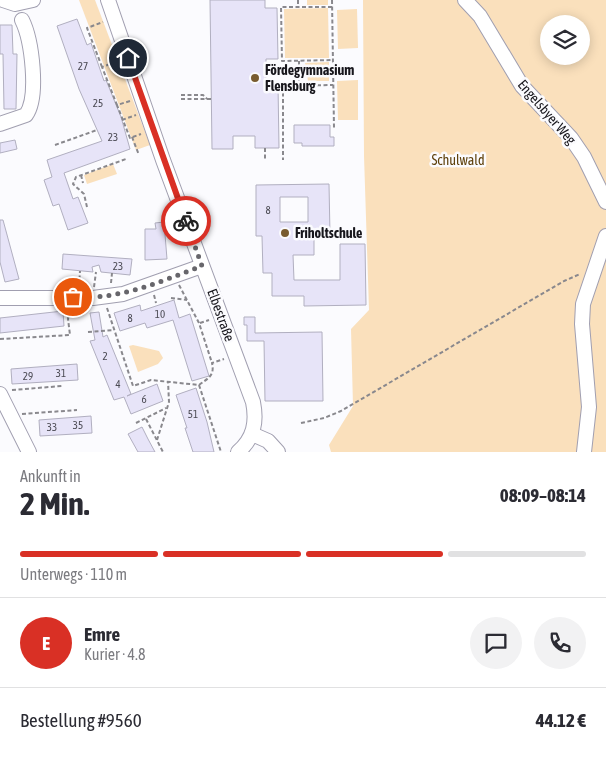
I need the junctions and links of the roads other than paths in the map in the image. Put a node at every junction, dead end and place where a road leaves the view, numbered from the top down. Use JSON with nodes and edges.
{"nodes":[{"id":1,"x":4,"y":0,"type":"edge"},
{"id":2,"x":33,"y":0,"type":"edge"},
{"id":3,"x":108,"y":0,"type":"edge"},
{"id":4,"x":465,"y":0,"type":"edge"},
{"id":5,"x":22,"y":20,"type":"dead end"},
{"id":6,"x":0,"y":124,"type":"edge"},
{"id":7,"x":606,"y":202,"type":"edge"},
{"id":8,"x":606,"y":236,"type":"edge"},
{"id":9,"x":202,"y":266,"type":"junction"},
{"id":10,"x":0,"y":298,"type":"edge"},
{"id":11,"x":0,"y":395,"type":"edge"},
{"id":12,"x":252,"y":434,"type":"junction"},
{"id":13,"x":30,"y":452,"type":"edge"},
{"id":14,"x":238,"y":452,"type":"edge"},
{"id":15,"x":278,"y":452,"type":"edge"},
{"id":16,"x":584,"y":452,"type":"edge"}],
"edges":[{"from":1,"to":2,"type":"street"},
{"from":3,"to":9,"type":"street","name":"Elbestraße"},
{"from":4,"to":7,"type":"street","name":"Engelsbyer Weg"},
{"from":5,"to":6,"type":"street"},
{"from":8,"to":16,"type":"street"},
{"from":9,"to":10,"type":"street"},
{"from":9,"to":12,"type":"street","name":"Elbestraße"},
{"from":11,"to":13,"type":"street"},
{"from":12,"to":14,"type":"street"},
{"from":12,"to":15,"type":"street"}]}
